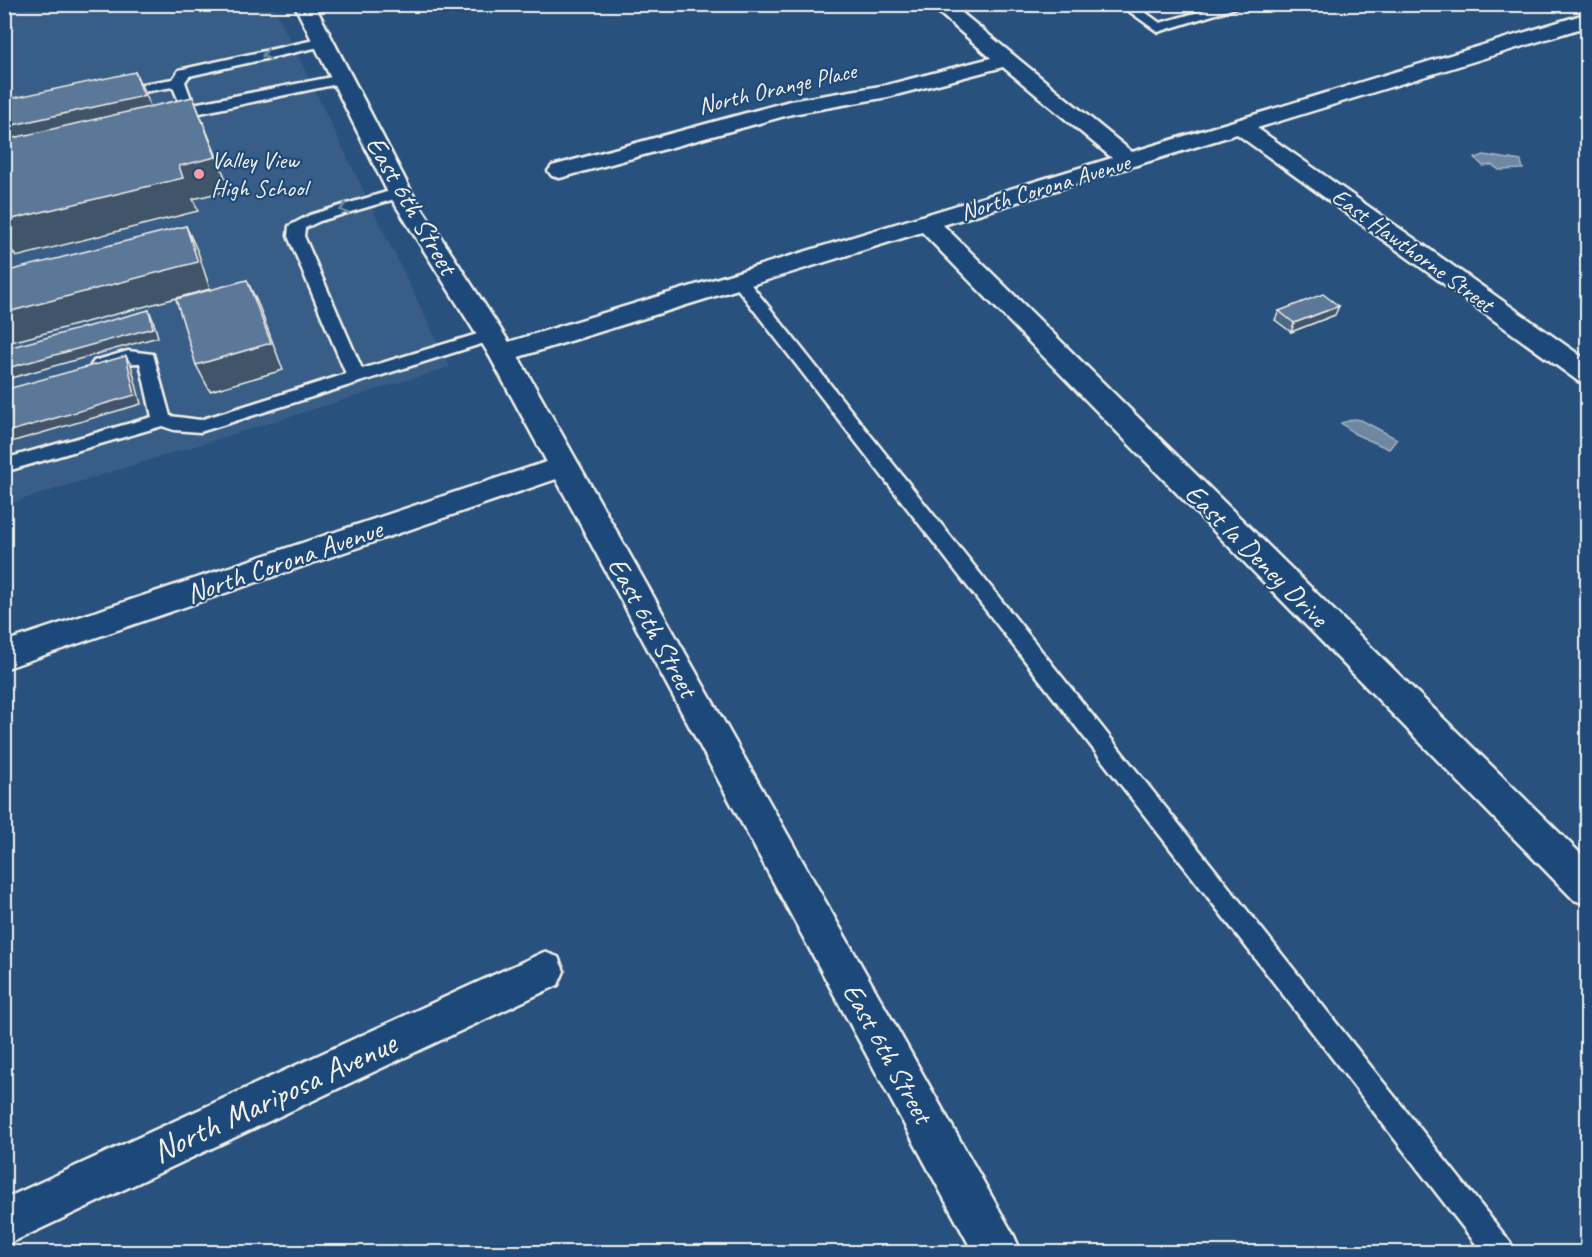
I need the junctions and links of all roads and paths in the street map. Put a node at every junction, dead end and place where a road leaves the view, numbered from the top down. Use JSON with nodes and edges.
{"nodes":[{"id":1,"x":304,"y":4,"type":"edge"},
{"id":2,"x":938,"y":4,"type":"edge"},
{"id":3,"x":1125,"y":4,"type":"edge"},
{"id":4,"x":1242,"y":4,"type":"edge"},
{"id":5,"x":1587,"y":19,"type":"edge"},
{"id":6,"x":1555,"y":30,"type":"junction"},
{"id":7,"x":323,"y":42,"type":"junction"},
{"id":8,"x":1579,"y":43,"type":"dead end"},
{"id":9,"x":1006,"y":60,"type":"junction"},
{"id":10,"x":342,"y":79,"type":"junction"},
{"id":11,"x":178,"y":82,"type":"junction"},
{"id":12,"x":96,"y":96,"type":"edge"},
{"id":13,"x":1238,"y":125,"type":"junction"},
{"id":14,"x":1130,"y":161,"type":"junction"},
{"id":15,"x":560,"y":171,"type":"dead end"},
{"id":16,"x":400,"y":193,"type":"junction"},
{"id":17,"x":927,"y":223,"type":"junction"},
{"id":18,"x":739,"y":280,"type":"junction"},
{"id":19,"x":497,"y":344,"type":"junction"},
{"id":20,"x":83,"y":370,"type":"edge"},
{"id":21,"x":1587,"y":375,"type":"edge"},
{"id":22,"x":356,"y":377,"type":"junction"},
{"id":23,"x":162,"y":420,"type":"junction"},
{"id":24,"x":4,"y":466,"type":"edge"},
{"id":25,"x":564,"y":466,"type":"junction"},
{"id":26,"x":4,"y":656,"type":"edge"},
{"id":27,"x":1587,"y":887,"type":"edge"},
{"id":28,"x":544,"y":971,"type":"dead end"},
{"id":29,"x":4,"y":1223,"type":"edge"},
{"id":30,"x":998,"y":1252,"type":"edge"},
{"id":31,"x":1500,"y":1252,"type":"edge"}],
"edges":[{"from":1,"to":7,"type":"street","name":"East 6th Street"},
{"from":2,"to":9,"type":"street"},
{"from":3,"to":4,"type":"lane"},
{"from":5,"to":6,"type":"street","name":"North Corona Avenue"},
{"from":6,"to":8,"type":"street"},
{"from":6,"to":13,"type":"street","name":"North Corona Avenue"},
{"from":7,"to":10,"type":"street","name":"East 6th Street"},
{"from":7,"to":11,"type":"lane","one_way":true},
{"from":9,"to":14,"type":"street"},
{"from":9,"to":15,"type":"street","name":"North Orange Place"},
{"from":10,"to":11,"type":"lane"},
{"from":10,"to":16,"type":"street","name":"East 6th Street"},
{"from":11,"to":12,"type":"lane"},
{"from":13,"to":14,"type":"street","name":"North Corona Avenue"},
{"from":13,"to":21,"type":"street","name":"East Hawthorne Street"},
{"from":14,"to":17,"type":"street","name":"North Corona Avenue"},
{"from":16,"to":19,"type":"street","name":"East 6th Street"},
{"from":16,"to":22,"type":"lane","one_way":true},
{"from":17,"to":18,"type":"street","name":"North Corona Avenue"},
{"from":17,"to":27,"type":"street","name":"East la Deney Drive"},
{"from":18,"to":19,"type":"street","name":"North Corona Avenue"},
{"from":18,"to":31,"type":"lane"},
{"from":19,"to":22,"type":"lane"},
{"from":19,"to":25,"type":"street","name":"East 6th Street"},
{"from":20,"to":23,"type":"lane"},
{"from":22,"to":23,"type":"lane"},
{"from":23,"to":24,"type":"lane"},
{"from":25,"to":26,"type":"street","name":"North Corona Avenue"},
{"from":25,"to":30,"type":"street","name":"East 6th Street"},
{"from":28,"to":29,"type":"street","name":"North Mariposa Avenue"}]}
